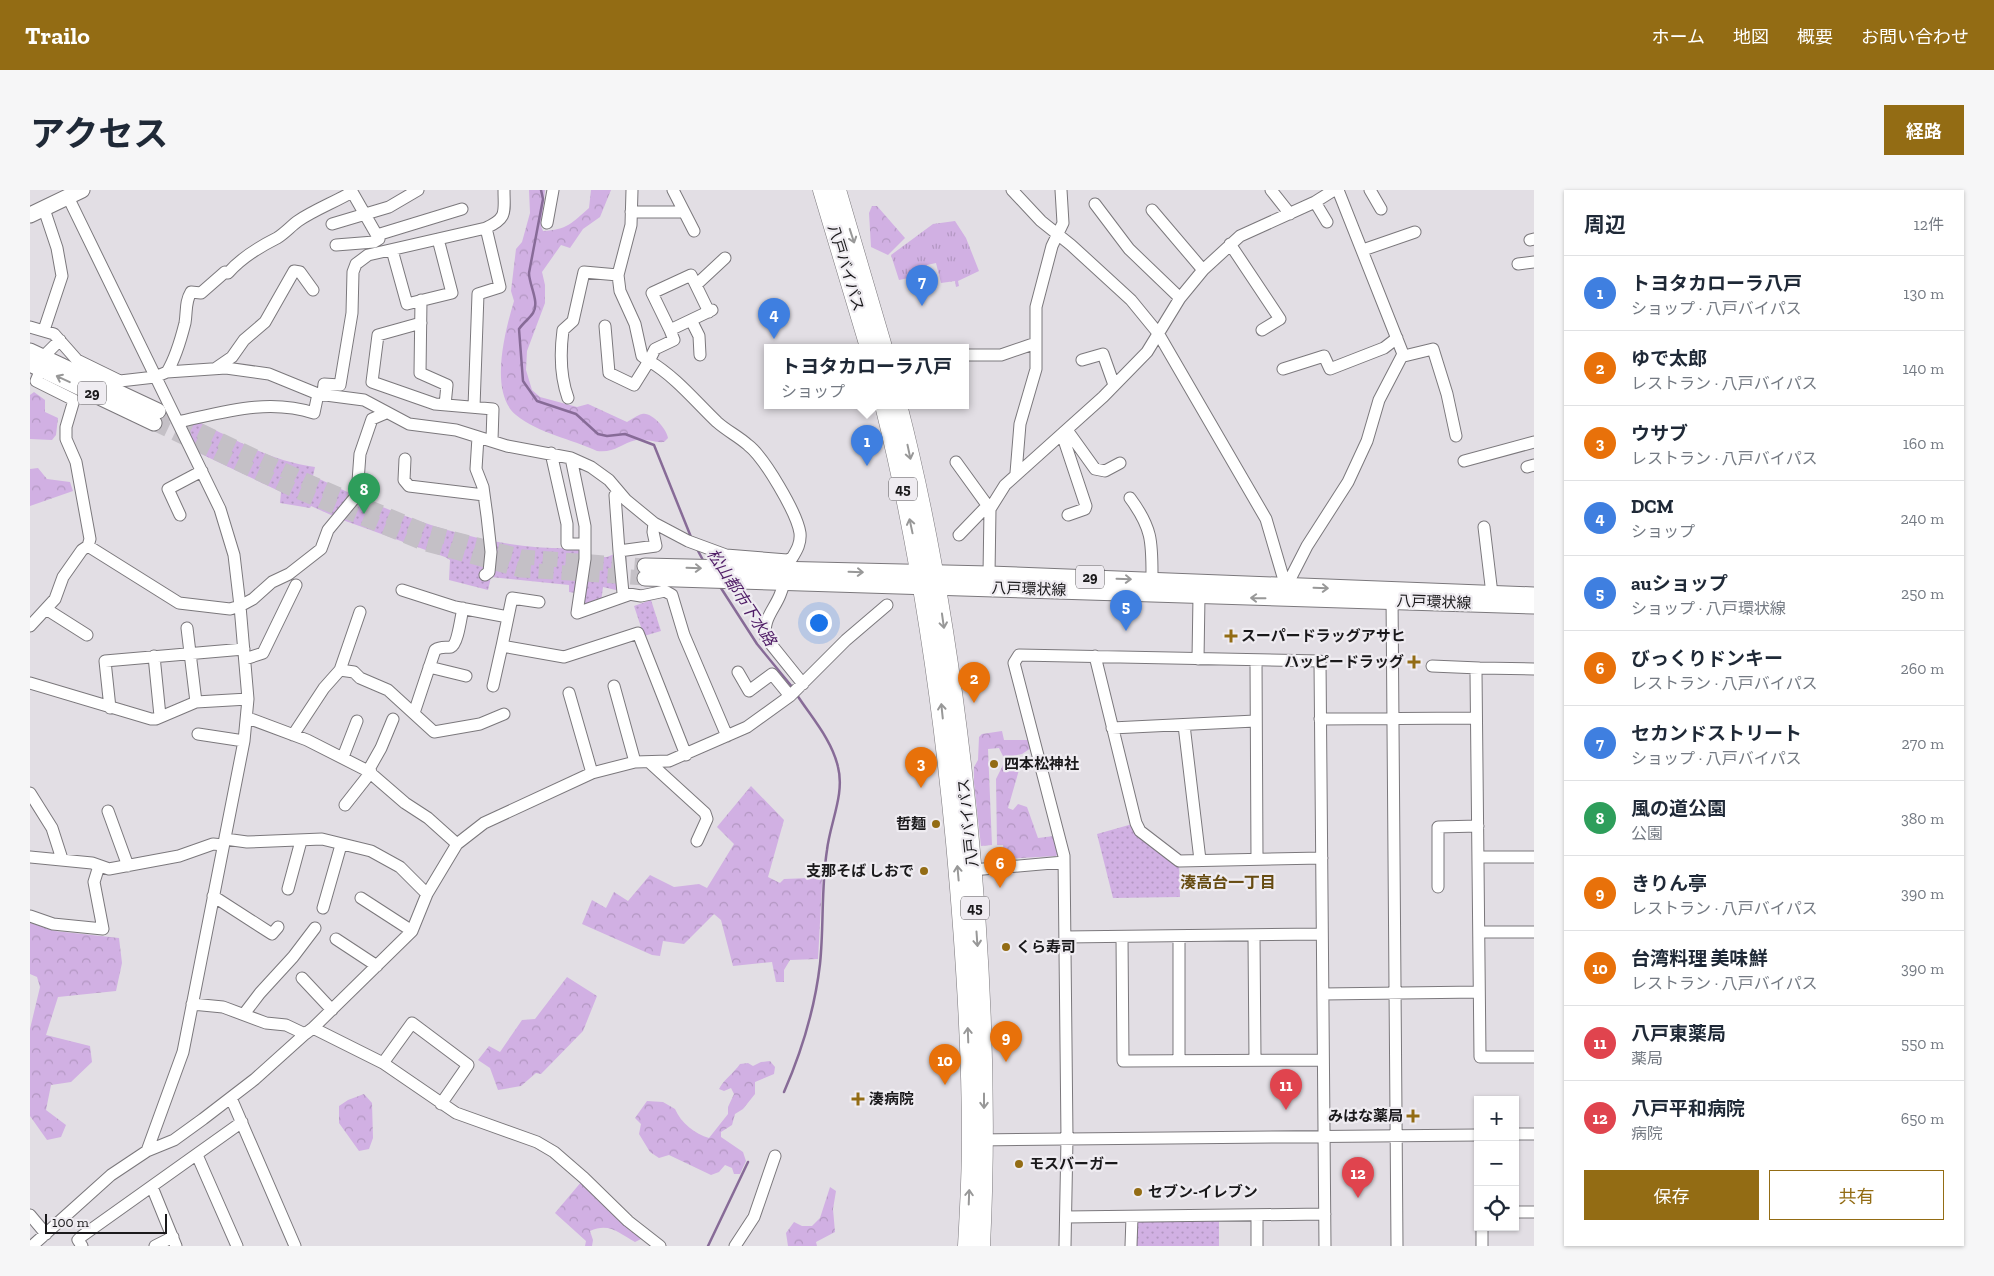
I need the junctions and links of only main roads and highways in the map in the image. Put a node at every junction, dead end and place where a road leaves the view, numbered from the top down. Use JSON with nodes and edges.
{"nodes":[{"id":1,"x":82,"y":190,"type":"edge"},
{"id":2,"x":822,"y":190,"type":"edge"},
{"id":3,"x":837,"y":190,"type":"edge"},
{"id":4,"x":37,"y":212,"type":"edge"},
{"id":5,"x":868,"y":344,"type":"edge"},
{"id":6,"x":882,"y":344,"type":"edge"},
{"id":7,"x":36,"y":360,"type":"edge"},
{"id":8,"x":885,"y":409,"type":"edge"},
{"id":9,"x":899,"y":409,"type":"edge"},
{"id":10,"x":156,"y":417,"type":"tunnel mouth"},
{"id":11,"x":645,"y":572,"type":"tunnel mouth"},
{"id":12,"x":929,"y":580,"type":"junction"},
{"id":13,"x":1392,"y":595,"type":"junction"},
{"id":14,"x":1534,"y":595,"type":"edge"},
{"id":15,"x":1534,"y":606,"type":"edge"},
{"id":16,"x":978,"y":1140,"type":"junction"},
{"id":17,"x":967,"y":1246,"type":"edge"},
{"id":18,"x":981,"y":1246,"type":"edge"}],
"edges":[{"from":1,"to":4,"type":"main road"},
{"from":2,"to":5,"type":"highway","name":"八戸バイパス"},
{"from":3,"to":6,"type":"highway","name":"八戸バイパス","one_way":true},
{"from":7,"to":10,"type":"main road","number":"29"},
{"from":12,"to":8,"type":"highway","name":"八戸バイパス","number":"45","one_way":true},
{"from":9,"to":12,"type":"highway","name":"八戸バイパス","number":"45","one_way":true},
{"from":11,"to":12,"type":"main road","name":"八戸環状線","number":"29"},
{"from":13,"to":12,"type":"main road","name":"八戸環状線","number":"29","one_way":true},
{"from":12,"to":13,"type":"main road","name":"八戸環状線","number":"29","one_way":true},
{"from":16,"to":12,"type":"highway","name":"八戸バイパス","number":"45","one_way":true},
{"from":12,"to":16,"type":"highway","name":"八戸バイパス","number":"45","one_way":true},
{"from":13,"to":14,"type":"main road","name":"八戸環状線","number":"29"},
{"from":13,"to":15,"type":"main road","name":"八戸環状線","number":"29"},
{"from":17,"to":16,"type":"highway","name":"八戸バイパス","number":"45","one_way":true},
{"from":16,"to":18,"type":"highway","name":"八戸バイパス","number":"45"}]}
